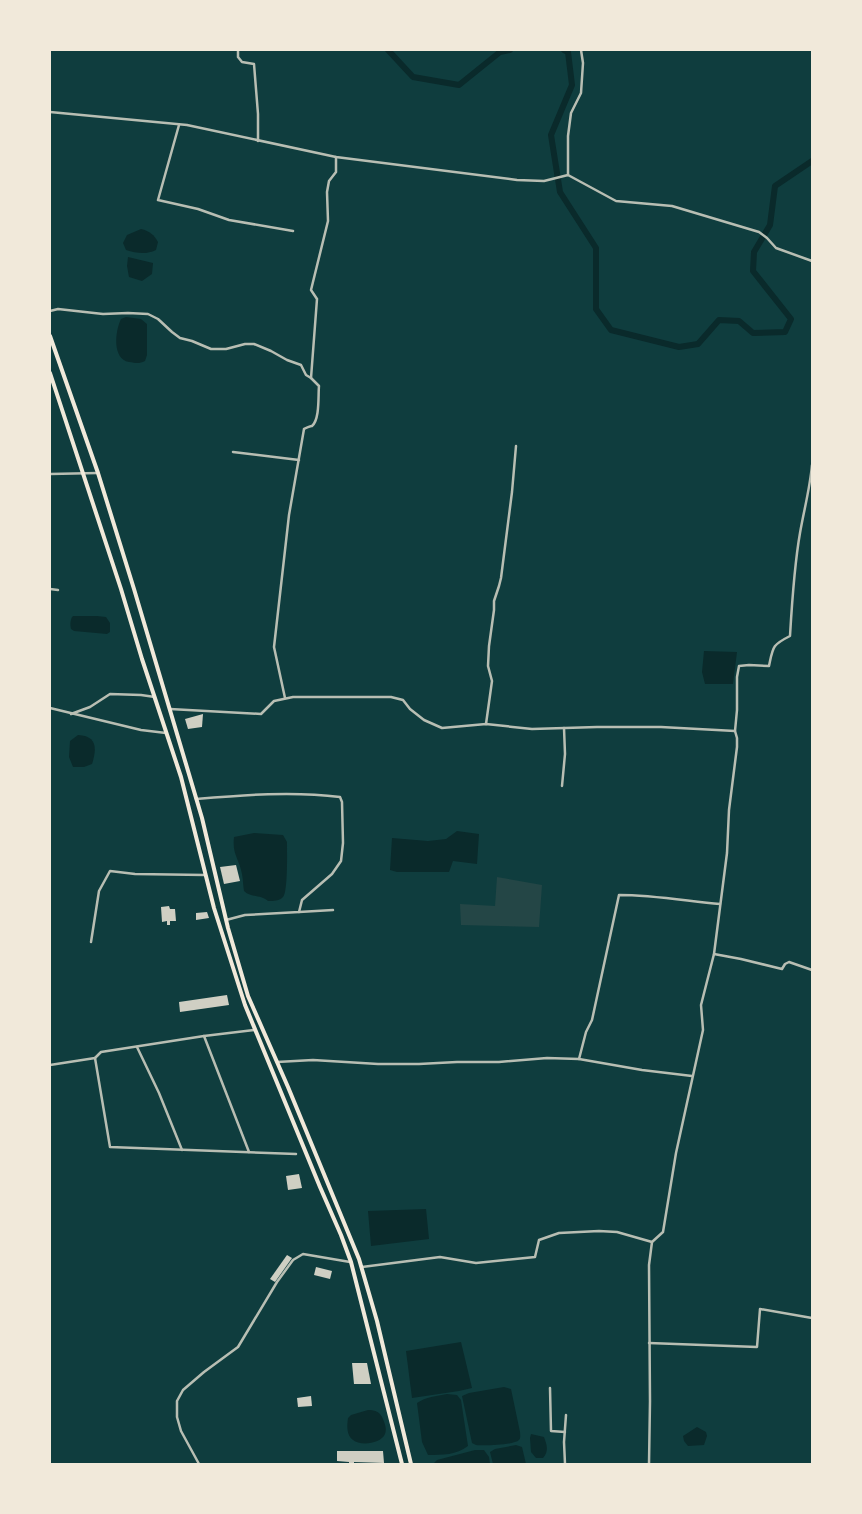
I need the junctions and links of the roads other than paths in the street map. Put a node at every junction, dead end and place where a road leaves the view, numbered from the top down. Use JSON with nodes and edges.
{"nodes":[{"id":1,"x":238,"y":50,"type":"edge"},
{"id":2,"x":581,"y":50,"type":"edge"},
{"id":3,"x":50,"y":112,"type":"edge"},
{"id":4,"x":179,"y":124,"type":"junction"},
{"id":5,"x":258,"y":141,"type":"junction"},
{"id":6,"x":336,"y":157,"type":"junction"},
{"id":7,"x":567,"y":175,"type":"junction"},
{"id":8,"x":293,"y":231,"type":"dead end"},
{"id":9,"x":812,"y":261,"type":"edge"},
{"id":10,"x":50,"y":311,"type":"edge"},
{"id":11,"x":50,"y":336,"type":"edge"},
{"id":12,"x":50,"y":373,"type":"edge"},
{"id":13,"x":311,"y":378,"type":"junction"},
{"id":14,"x":516,"y":446,"type":"dead end"},
{"id":15,"x":233,"y":452,"type":"dead end"},
{"id":16,"x":299,"y":460,"type":"junction"},
{"id":17,"x":812,"y":465,"type":"edge"},
{"id":18,"x":82,"y":473,"type":"junction"},
{"id":19,"x":98,"y":473,"type":"junction"},
{"id":20,"x":50,"y":474,"type":"edge"},
{"id":21,"x":50,"y":588,"type":"edge"},
{"id":22,"x":58,"y":590,"type":"dead end"},
{"id":23,"x":155,"y":697,"type":"junction"},
{"id":24,"x":285,"y":699,"type":"junction"},
{"id":25,"x":50,"y":708,"type":"edge"},
{"id":26,"x":169,"y":709,"type":"junction"},
{"id":27,"x":71,"y":714,"type":"junction"},
{"id":28,"x":486,"y":724,"type":"junction"},
{"id":29,"x":564,"y":728,"type":"junction"},
{"id":30,"x":735,"y":731,"type":"junction"},
{"id":31,"x":168,"y":733,"type":"junction"},
{"id":32,"x":562,"y":786,"type":"dead end"},
{"id":33,"x":196,"y":799,"type":"junction"},
{"id":34,"x":206,"y":875,"type":"junction"},
{"id":35,"x":720,"y":904,"type":"junction"},
{"id":36,"x":333,"y":910,"type":"dead end"},
{"id":37,"x":300,"y":912,"type":"junction"},
{"id":38,"x":226,"y":920,"type":"junction"},
{"id":39,"x":91,"y":942,"type":"dead end"},
{"id":40,"x":714,"y":954,"type":"junction"},
{"id":41,"x":812,"y":970,"type":"edge"},
{"id":42,"x":254,"y":1030,"type":"junction"},
{"id":43,"x":204,"y":1036,"type":"junction"},
{"id":44,"x":137,"y":1047,"type":"junction"},
{"id":45,"x":95,"y":1058,"type":"junction"},
{"id":46,"x":579,"y":1059,"type":"junction"},
{"id":47,"x":277,"y":1062,"type":"junction"},
{"id":48,"x":50,"y":1065,"type":"edge"},
{"id":49,"x":692,"y":1076,"type":"junction"},
{"id":50,"x":182,"y":1150,"type":"junction"},
{"id":51,"x":249,"y":1152,"type":"junction"},
{"id":52,"x":296,"y":1154,"type":"dead end"},
{"id":53,"x":652,"y":1242,"type":"junction"},
{"id":54,"x":351,"y":1262,"type":"junction"},
{"id":55,"x":362,"y":1267,"type":"junction"},
{"id":56,"x":812,"y":1318,"type":"edge"},
{"id":57,"x":649,"y":1343,"type":"junction"},
{"id":58,"x":550,"y":1388,"type":"dead end"},
{"id":59,"x":566,"y":1415,"type":"dead end"},
{"id":60,"x":565,"y":1432,"type":"junction"},
{"id":61,"x":199,"y":1464,"type":"edge"},
{"id":62,"x":402,"y":1464,"type":"edge"},
{"id":63,"x":411,"y":1464,"type":"edge"},
{"id":64,"x":565,"y":1464,"type":"edge"},
{"id":65,"x":649,"y":1464,"type":"edge"}],
"edges":[{"from":1,"to":5,"type":"street"},
{"from":2,"to":7,"type":"street"},
{"from":3,"to":4,"type":"street"},
{"from":4,"to":5,"type":"street"},
{"from":4,"to":8,"type":"street"},
{"from":5,"to":6,"type":"street"},
{"from":6,"to":7,"type":"street"},
{"from":6,"to":13,"type":"street"},
{"from":7,"to":9,"type":"street"},
{"from":10,"to":13,"type":"street"},
{"from":11,"to":19,"type":"main road"},
{"from":12,"to":18,"type":"main road"},
{"from":13,"to":16,"type":"street"},
{"from":14,"to":28,"type":"street"},
{"from":15,"to":16,"type":"street"},
{"from":16,"to":24,"type":"street"},
{"from":17,"to":30,"type":"street"},
{"from":18,"to":19,"type":"street"},
{"from":18,"to":20,"type":"street"},
{"from":18,"to":23,"type":"main road"},
{"from":19,"to":26,"type":"main road"},
{"from":21,"to":22,"type":"street"},
{"from":23,"to":27,"type":"street"},
{"from":23,"to":31,"type":"main road"},
{"from":24,"to":26,"type":"street"},
{"from":24,"to":28,"type":"street"},
{"from":25,"to":27,"type":"street"},
{"from":26,"to":33,"type":"main road"},
{"from":27,"to":31,"type":"street"},
{"from":28,"to":29,"type":"street"},
{"from":29,"to":30,"type":"street"},
{"from":29,"to":32,"type":"street"},
{"from":30,"to":35,"type":"street"},
{"from":31,"to":34,"type":"main road"},
{"from":33,"to":37,"type":"street"},
{"from":33,"to":38,"type":"main road"},
{"from":34,"to":39,"type":"street"},
{"from":34,"to":42,"type":"main road"},
{"from":35,"to":40,"type":"street"},
{"from":35,"to":46,"type":"street"},
{"from":36,"to":37,"type":"street"},
{"from":37,"to":38,"type":"street"},
{"from":38,"to":47,"type":"main road"},
{"from":40,"to":41,"type":"street"},
{"from":40,"to":49,"type":"street"},
{"from":42,"to":43,"type":"street"},
{"from":42,"to":54,"type":"main road"},
{"from":43,"to":44,"type":"street"},
{"from":43,"to":51,"type":"street"},
{"from":44,"to":45,"type":"street"},
{"from":44,"to":50,"type":"street"},
{"from":45,"to":48,"type":"street"},
{"from":45,"to":50,"type":"street"},
{"from":46,"to":47,"type":"street"},
{"from":46,"to":49,"type":"street"},
{"from":47,"to":55,"type":"main road"},
{"from":49,"to":53,"type":"street"},
{"from":50,"to":51,"type":"street"},
{"from":51,"to":52,"type":"street"},
{"from":53,"to":55,"type":"street"},
{"from":53,"to":57,"type":"street"},
{"from":54,"to":61,"type":"street"},
{"from":54,"to":62,"type":"main road"},
{"from":55,"to":63,"type":"main road"},
{"from":56,"to":57,"type":"street"},
{"from":57,"to":65,"type":"street"},
{"from":58,"to":60,"type":"street"},
{"from":59,"to":60,"type":"street"},
{"from":60,"to":64,"type":"street"}]}
